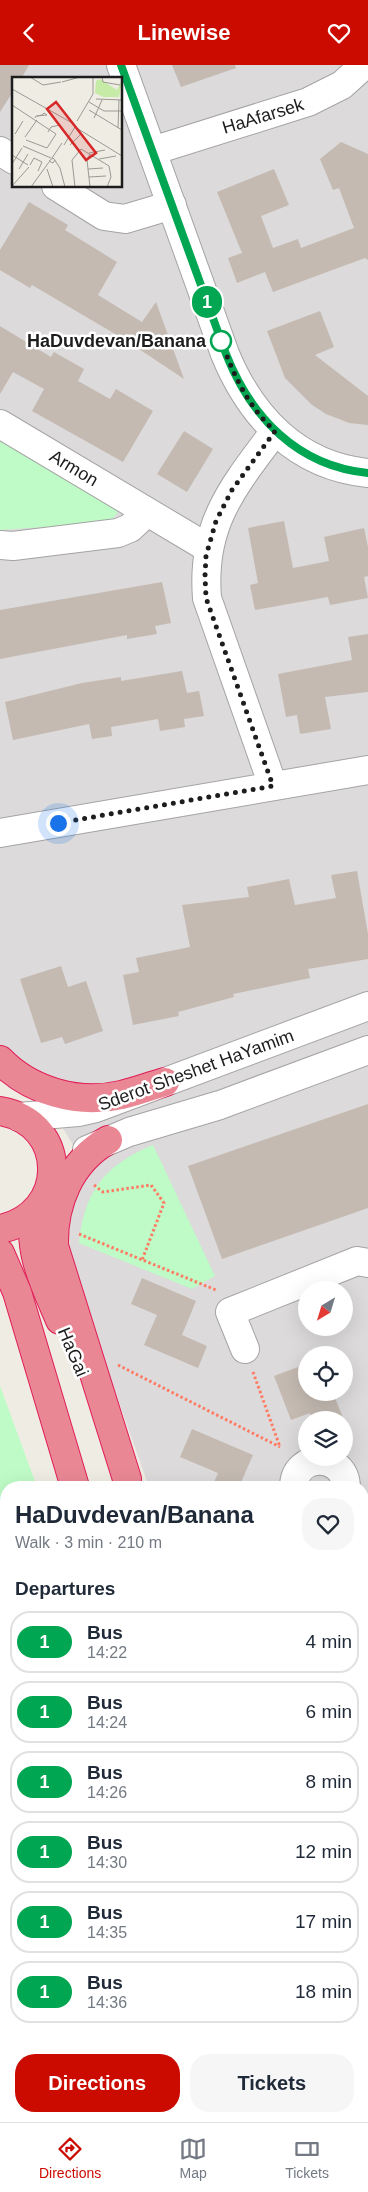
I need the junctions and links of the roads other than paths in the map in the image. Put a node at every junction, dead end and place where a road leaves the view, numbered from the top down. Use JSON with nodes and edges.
{"nodes":[{"id":1,"x":121,"y":65,"type":"edge"},
{"id":2,"x":364,"y":65,"type":"edge"},
{"id":3,"x":0,"y":151,"type":"edge"},
{"id":4,"x":152,"y":151,"type":"junction"},
{"id":5,"x":12,"y":159,"type":"edge"},
{"id":6,"x":58,"y":187,"type":"edge"},
{"id":7,"x":172,"y":205,"type":"junction"},
{"id":8,"x":0,"y":424,"type":"edge"},
{"id":9,"x":275,"y":431,"type":"junction"},
{"id":10,"x":368,"y":473,"type":"edge"},
{"id":11,"x":147,"y":512,"type":"junction"},
{"id":12,"x":0,"y":545,"type":"edge"},
{"id":13,"x":208,"y":548,"type":"junction"},
{"id":14,"x":368,"y":770,"type":"edge"},
{"id":15,"x":273,"y":786,"type":"junction"},
{"id":16,"x":0,"y":833,"type":"edge"},
{"id":17,"x":368,"y":1006,"type":"edge"},
{"id":18,"x":368,"y":1050,"type":"edge"},
{"id":19,"x":0,"y":1060,"type":"edge"},
{"id":20,"x":165,"y":1082,"type":"junction"},
{"id":21,"x":7,"y":1111,"type":"edge"},
{"id":22,"x":108,"y":1140,"type":"junction"},
{"id":23,"x":50,"y":1186,"type":"junction"},
{"id":24,"x":45,"y":1218,"type":"junction"},
{"id":25,"x":0,"y":1229,"type":"edge"},
{"id":26,"x":0,"y":1253,"type":"edge"},
{"id":27,"x":368,"y":1263,"type":"edge"},
{"id":28,"x":0,"y":1282,"type":"edge"},
{"id":29,"x":245,"y":1349,"type":"road end"},
{"id":30,"x":48,"y":1398,"type":"junction"},
{"id":31,"x":73,"y":1481,"type":"edge"},
{"id":32,"x":128,"y":1481,"type":"edge"},
{"id":33,"x":128,"y":1481,"type":"edge"},
{"id":34,"x":295,"y":1481,"type":"edge"},
{"id":35,"x":351,"y":1481,"type":"edge"}],
"edges":[{"from":1,"to":4,"type":"street"},
{"from":2,"to":4,"type":"street","name":"HaAfarsek"},
{"from":3,"to":5,"type":"street"},
{"from":4,"to":7,"type":"street"},
{"from":6,"to":7,"type":"street"},
{"from":7,"to":9,"type":"street"},
{"from":8,"to":11,"type":"street","name":"Armon"},
{"from":9,"to":10,"type":"street"},
{"from":9,"to":13,"type":"street"},
{"from":11,"to":12,"type":"street"},
{"from":11,"to":13,"type":"street","name":"Armon"},
{"from":13,"to":15,"type":"street"},
{"from":14,"to":15,"type":"street"},
{"from":15,"to":16,"type":"street"},
{"from":17,"to":20,"type":"street","name":"Sderot Sheshet HaYamim"},
{"from":18,"to":22,"type":"street","name":"Sderot Sheshet HaYamim"},
{"from":19,"to":20,"type":"highway"},
{"from":20,"to":21,"type":"street","name":"Sderot Sheshet HaYamim"},
{"from":21,"to":23,"type":"highway"},
{"from":22,"to":23,"type":"street","name":"Sderot Sheshet HaYamim"},
{"from":22,"to":24,"type":"highway"},
{"from":23,"to":24,"type":"highway"},
{"from":24,"to":25,"type":"highway"},
{"from":24,"to":32,"type":"highway"},
{"from":24,"to":33,"type":"highway","name":"HaGai"},
{"from":26,"to":30,"type":"highway","name":"HaGai"},
{"from":27,"to":29,"type":"street"},
{"from":28,"to":30,"type":"highway"},
{"from":30,"to":31,"type":"highway","name":"HaGai"},
{"from":34,"to":35,"type":"street"}]}
